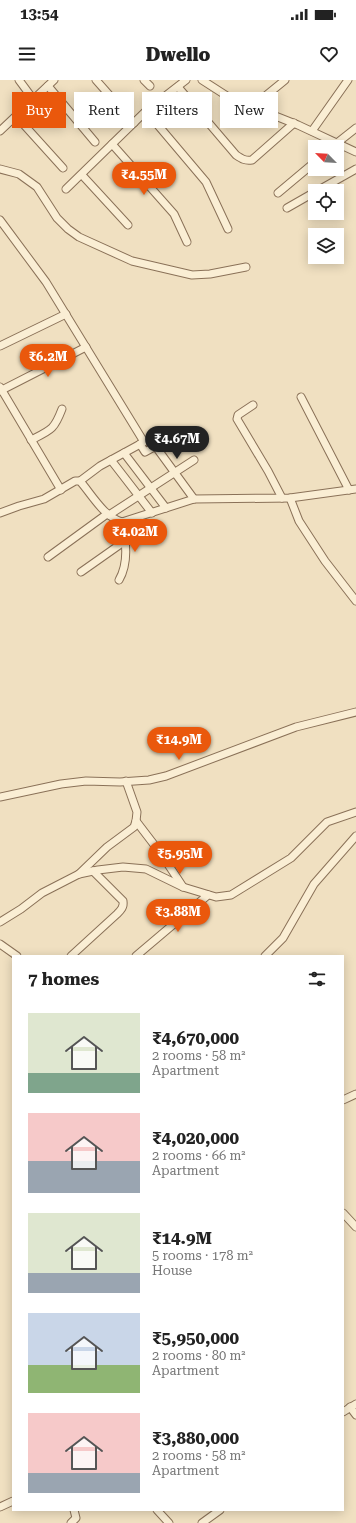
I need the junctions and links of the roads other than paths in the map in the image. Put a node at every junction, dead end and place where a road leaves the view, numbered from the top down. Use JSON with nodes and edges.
{"nodes":[{"id":1,"x":19,"y":80,"type":"edge"},
{"id":2,"x":54,"y":80,"type":"edge"},
{"id":3,"x":96,"y":80,"type":"edge"},
{"id":4,"x":144,"y":80,"type":"edge"},
{"id":5,"x":186,"y":80,"type":"edge"},
{"id":6,"x":202,"y":80,"type":"edge"},
{"id":7,"x":284,"y":80,"type":"edge"},
{"id":8,"x":348,"y":80,"type":"edge"},
{"id":9,"x":48,"y":86,"type":"junction"},
{"id":10,"x":150,"y":86,"type":"dead end"},
{"id":11,"x":178,"y":87,"type":"junction"},
{"id":12,"x":28,"y":92,"type":"edge"},
{"id":13,"x":41,"y":92,"type":"edge"},
{"id":14,"x":107,"y":92,"type":"edge"},
{"id":15,"x":171,"y":92,"type":"edge"},
{"id":16,"x":221,"y":92,"type":"edge"},
{"id":17,"x":270,"y":92,"type":"edge"},
{"id":18,"x":142,"y":115,"type":"edge"},
{"id":19,"x":278,"y":118,"type":"edge"},
{"id":20,"x":12,"y":120,"type":"edge"},
{"id":21,"x":134,"y":123,"type":"edge"},
{"id":22,"x":294,"y":124,"type":"junction"},
{"id":23,"x":27,"y":128,"type":"edge"},
{"id":24,"x":129,"y":128,"type":"edge"},
{"id":25,"x":160,"y":128,"type":"edge"},
{"id":26,"x":356,"y":128,"type":"edge"},
{"id":27,"x":0,"y":131,"type":"edge"},
{"id":28,"x":312,"y":131,"type":"junction"},
{"id":29,"x":327,"y":140,"type":"edge"},
{"id":30,"x":341,"y":140,"type":"edge"},
{"id":31,"x":95,"y":142,"type":"dead end"},
{"id":32,"x":112,"y":144,"type":"junction"},
{"id":33,"x":344,"y":148,"type":"edge"},
{"id":34,"x":356,"y":152,"type":"edge"},
{"id":35,"x":63,"y":168,"type":"dead end"},
{"id":36,"x":308,"y":168,"type":"edge"},
{"id":37,"x":0,"y":169,"type":"edge"},
{"id":38,"x":356,"y":169,"type":"edge"},
{"id":39,"x":82,"y":175,"type":"junction"},
{"id":40,"x":330,"y":184,"type":"edge"},
{"id":41,"x":66,"y":188,"type":"dead end"},
{"id":42,"x":278,"y":193,"type":"dead end"},
{"id":43,"x":308,"y":196,"type":"edge"},
{"id":44,"x":287,"y":208,"type":"dead end"},
{"id":45,"x":0,"y":220,"type":"edge"},
{"id":46,"x":128,"y":225,"type":"dead end"},
{"id":47,"x":228,"y":229,"type":"dead end"},
{"id":48,"x":188,"y":242,"type":"dead end"},
{"id":49,"x":246,"y":267,"type":"dead end"},
{"id":50,"x":66,"y":314,"type":"junction"},
{"id":51,"x":0,"y":346,"type":"edge"},
{"id":52,"x":86,"y":347,"type":"junction"},
{"id":53,"x":0,"y":389,"type":"edge"},
{"id":54,"x":301,"y":397,"type":"dead end"},
{"id":55,"x":253,"y":405,"type":"dead end"},
{"id":56,"x":62,"y":409,"type":"dead end"},
{"id":57,"x":31,"y":440,"type":"junction"},
{"id":58,"x":140,"y":444,"type":"junction"},
{"id":59,"x":124,"y":453,"type":"junction"},
{"id":60,"x":111,"y":460,"type":"junction"},
{"id":61,"x":194,"y":460,"type":"dead end"},
{"id":62,"x":174,"y":473,"type":"junction"},
{"id":63,"x":80,"y":481,"type":"junction"},
{"id":64,"x":151,"y":488,"type":"junction"},
{"id":65,"x":61,"y":490,"type":"junction"},
{"id":66,"x":352,"y":490,"type":"edge"},
{"id":67,"x":139,"y":496,"type":"junction"},
{"id":68,"x":282,"y":498,"type":"junction"},
{"id":69,"x":290,"y":498,"type":"junction"},
{"id":70,"x":194,"y":499,"type":"junction"},
{"id":71,"x":166,"y":508,"type":"junction"},
{"id":72,"x":0,"y":513,"type":"edge"},
{"id":73,"x":152,"y":513,"type":"junction"},
{"id":74,"x":108,"y":515,"type":"junction"},
{"id":75,"x":122,"y":522,"type":"junction"},
{"id":76,"x":125,"y":541,"type":"junction"},
{"id":77,"x":48,"y":556,"type":"dead end"},
{"id":78,"x":80,"y":572,"type":"dead end"},
{"id":79,"x":119,"y":580,"type":"dead end"},
{"id":80,"x":356,"y":601,"type":"edge"},
{"id":81,"x":356,"y":712,"type":"edge"},
{"id":82,"x":126,"y":782,"type":"junction"},
{"id":83,"x":0,"y":797,"type":"edge"},
{"id":84,"x":356,"y":812,"type":"edge"},
{"id":85,"x":136,"y":821,"type":"junction"},
{"id":86,"x":356,"y":836,"type":"edge"},
{"id":87,"x":93,"y":871,"type":"junction"},
{"id":88,"x":79,"y":874,"type":"junction"},
{"id":89,"x":183,"y":887,"type":"junction"},
{"id":90,"x":208,"y":895,"type":"junction"},
{"id":91,"x":0,"y":922,"type":"edge"},
{"id":92,"x":0,"y":944,"type":"edge"},
{"id":93,"x":16,"y":955,"type":"edge"},
{"id":94,"x":72,"y":955,"type":"edge"},
{"id":95,"x":137,"y":955,"type":"edge"},
{"id":96,"x":266,"y":955,"type":"edge"},
{"id":97,"x":356,"y":1094,"type":"edge"},
{"id":98,"x":344,"y":1100,"type":"edge"},
{"id":99,"x":344,"y":1214,"type":"edge"},
{"id":100,"x":356,"y":1227,"type":"edge"},
{"id":101,"x":353,"y":1406,"type":"edge"},
{"id":102,"x":344,"y":1411,"type":"edge"},
{"id":103,"x":356,"y":1415,"type":"edge"},
{"id":104,"x":12,"y":1501,"type":"edge"},
{"id":105,"x":0,"y":1507,"type":"edge"},
{"id":106,"x":74,"y":1511,"type":"edge"},
{"id":107,"x":158,"y":1511,"type":"edge"},
{"id":108,"x":219,"y":1511,"type":"edge"},
{"id":109,"x":71,"y":1523,"type":"edge"},
{"id":110,"x":169,"y":1523,"type":"edge"},
{"id":111,"x":202,"y":1523,"type":"edge"}],
"edges":[{"from":1,"to":12,"type":"street"},
{"from":2,"to":9,"type":"street"},
{"from":3,"to":14,"type":"street"},
{"from":4,"to":10,"type":"street"},
{"from":5,"to":11,"type":"street"},
{"from":6,"to":16,"type":"street"},
{"from":7,"to":17,"type":"street"},
{"from":8,"to":28,"type":"street"},
{"from":9,"to":13,"type":"street"},
{"from":9,"to":31,"type":"street"},
{"from":11,"to":15,"type":"street"},
{"from":11,"to":22,"type":"street"},
{"from":18,"to":21,"type":"street"},
{"from":19,"to":22,"type":"street"},
{"from":20,"to":27,"type":"street"},
{"from":22,"to":28,"type":"street"},
{"from":23,"to":35,"type":"street"},
{"from":24,"to":32,"type":"street"},
{"from":25,"to":47,"type":"street"},
{"from":26,"to":30,"type":"street"},
{"from":28,"to":29,"type":"street"},
{"from":32,"to":39,"type":"street"},
{"from":32,"to":48,"type":"street"},
{"from":33,"to":34,"type":"street"},
{"from":36,"to":42,"type":"street"},
{"from":37,"to":49,"type":"street"},
{"from":38,"to":40,"type":"street"},
{"from":39,"to":41,"type":"street"},
{"from":39,"to":46,"type":"street"},
{"from":43,"to":44,"type":"street"},
{"from":45,"to":50,"type":"street"},
{"from":50,"to":51,"type":"street"},
{"from":50,"to":52,"type":"street"},
{"from":52,"to":53,"type":"street"},
{"from":52,"to":58,"type":"street"},
{"from":53,"to":57,"type":"street"},
{"from":54,"to":66,"type":"street"},
{"from":55,"to":68,"type":"street"},
{"from":56,"to":57,"type":"street"},
{"from":57,"to":65,"type":"street"},
{"from":58,"to":59,"type":"street"},
{"from":58,"to":62,"type":"street"},
{"from":59,"to":60,"type":"street"},
{"from":59,"to":64,"type":"street"},
{"from":60,"to":63,"type":"street"},
{"from":60,"to":67,"type":"street"},
{"from":61,"to":62,"type":"street"},
{"from":62,"to":64,"type":"street"},
{"from":62,"to":70,"type":"street"},
{"from":63,"to":65,"type":"street"},
{"from":63,"to":74,"type":"street"},
{"from":64,"to":67,"type":"street"},
{"from":64,"to":71,"type":"street"},
{"from":65,"to":72,"type":"street"},
{"from":66,"to":69,"type":"street"},
{"from":67,"to":73,"type":"street"},
{"from":67,"to":74,"type":"street"},
{"from":68,"to":69,"type":"street"},
{"from":68,"to":70,"type":"street"},
{"from":69,"to":80,"type":"street"},
{"from":70,"to":71,"type":"street"},
{"from":71,"to":73,"type":"street"},
{"from":73,"to":75,"type":"street"},
{"from":74,"to":75,"type":"street"},
{"from":74,"to":77,"type":"street"},
{"from":75,"to":76,"type":"street"},
{"from":76,"to":78,"type":"street"},
{"from":76,"to":79,"type":"street"},
{"from":81,"to":82,"type":"street"},
{"from":82,"to":83,"type":"street"},
{"from":82,"to":85,"type":"street"},
{"from":84,"to":90,"type":"street"},
{"from":85,"to":88,"type":"street"},
{"from":85,"to":89,"type":"street"},
{"from":86,"to":96,"type":"street"},
{"from":87,"to":88,"type":"street"},
{"from":87,"to":89,"type":"street"},
{"from":87,"to":94,"type":"street"},
{"from":88,"to":91,"type":"street"},
{"from":89,"to":90,"type":"street"},
{"from":90,"to":95,"type":"street"},
{"from":92,"to":93,"type":"street"},
{"from":97,"to":98,"type":"street"},
{"from":99,"to":100,"type":"street"},
{"from":101,"to":102,"type":"street"},
{"from":101,"to":103,"type":"street"},
{"from":104,"to":105,"type":"street"},
{"from":106,"to":109,"type":"street"},
{"from":107,"to":110,"type":"street"},
{"from":108,"to":111,"type":"street"}]}
